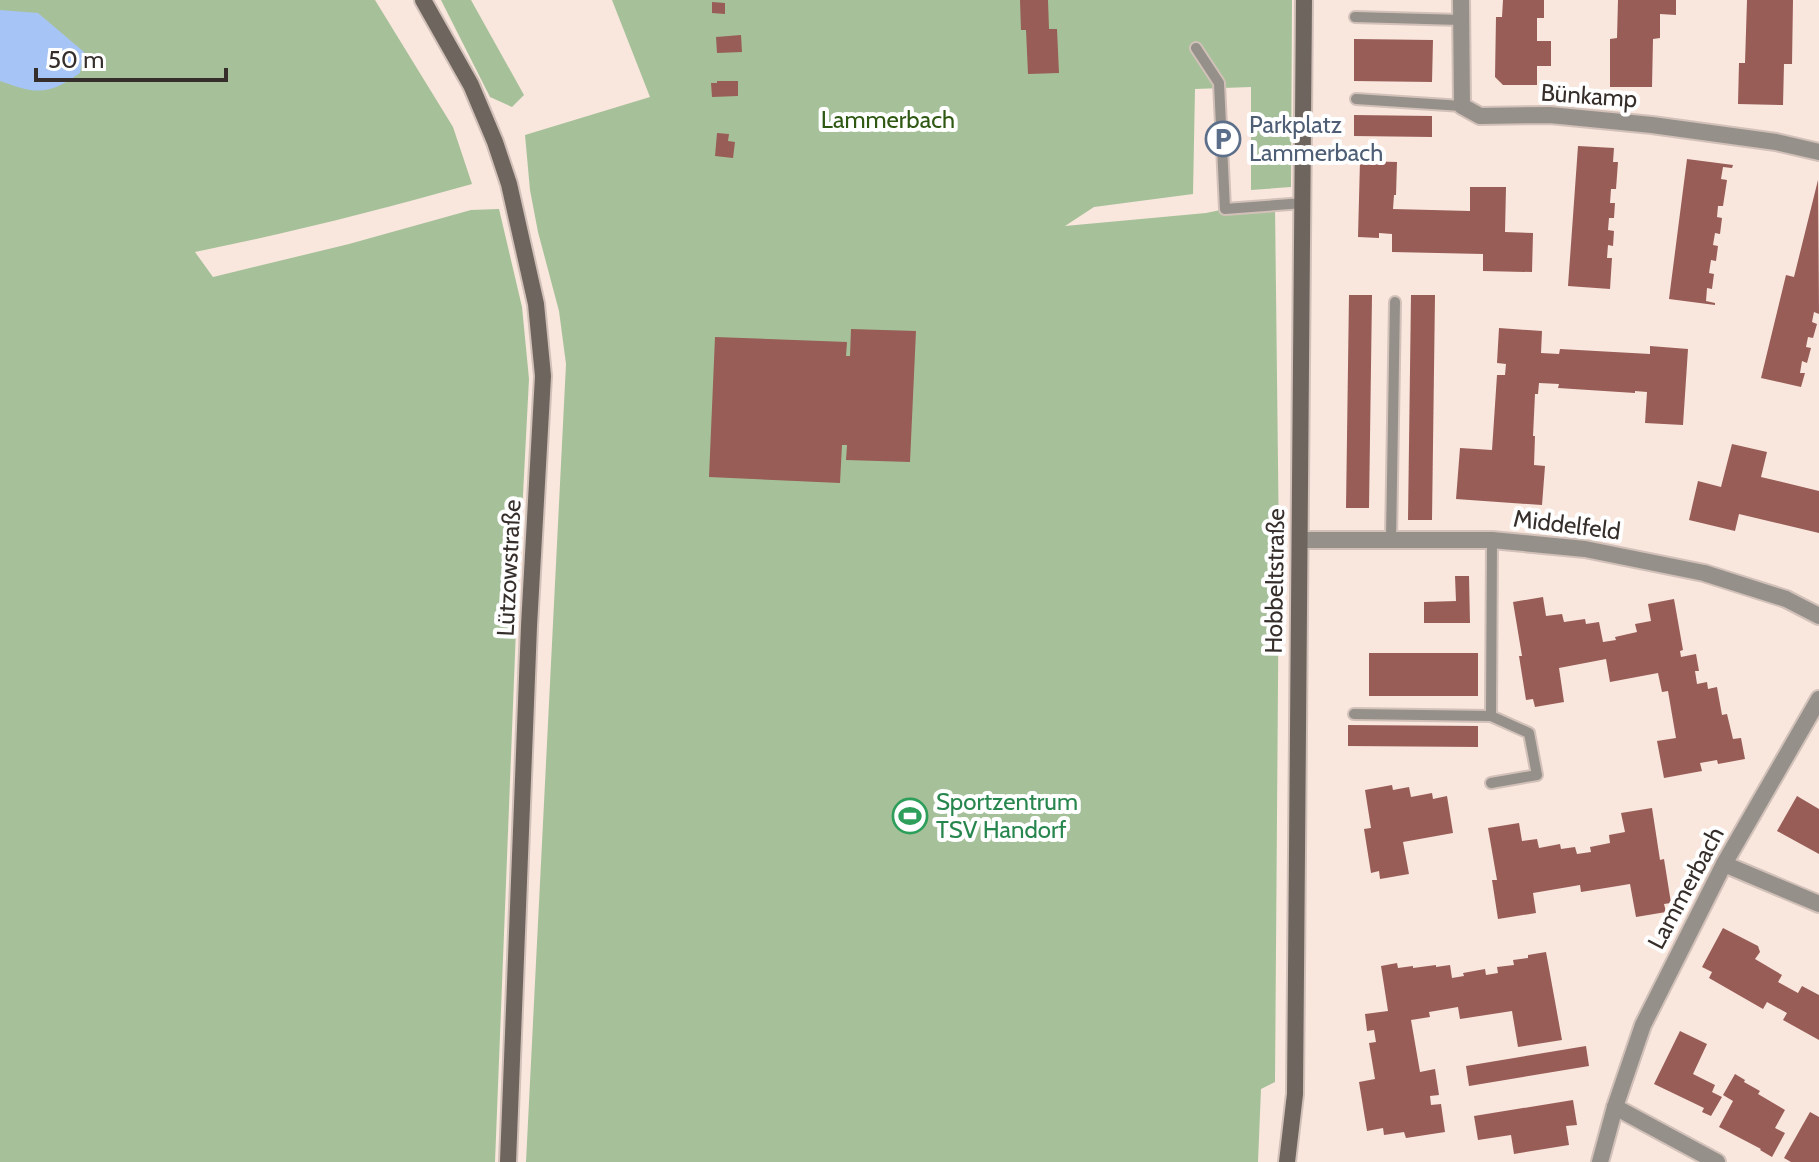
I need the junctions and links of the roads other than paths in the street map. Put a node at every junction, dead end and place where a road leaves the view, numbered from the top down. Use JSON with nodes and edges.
{"nodes":[{"id":1,"x":423,"y":0,"type":"edge"},
{"id":2,"x":1304,"y":0,"type":"edge"},
{"id":3,"x":1461,"y":0,"type":"edge"},
{"id":4,"x":1355,"y":17,"type":"dead end"},
{"id":5,"x":1461,"y":20,"type":"junction"},
{"id":6,"x":1196,"y":48,"type":"dead end"},
{"id":7,"x":1356,"y":99,"type":"dead end"},
{"id":8,"x":1462,"y":106,"type":"junction"},
{"id":9,"x":1819,"y":152,"type":"edge"},
{"id":10,"x":1304,"y":203,"type":"junction"},
{"id":11,"x":1395,"y":302,"type":"dead end"},
{"id":12,"x":1391,"y":539,"type":"junction"},
{"id":13,"x":1300,"y":540,"type":"junction"},
{"id":14,"x":1492,"y":540,"type":"junction"},
{"id":15,"x":1819,"y":616,"type":"edge"},
{"id":16,"x":1819,"y":699,"type":"edge"},
{"id":17,"x":1354,"y":714,"type":"dead end"},
{"id":18,"x":1491,"y":716,"type":"junction"},
{"id":19,"x":1491,"y":783,"type":"dead end"},
{"id":20,"x":1724,"y":864,"type":"junction"},
{"id":21,"x":1819,"y":904,"type":"edge"},
{"id":22,"x":1615,"y":1107,"type":"junction"},
{"id":23,"x":508,"y":1162,"type":"edge"},
{"id":24,"x":1287,"y":1162,"type":"edge"},
{"id":25,"x":1600,"y":1162,"type":"edge"},
{"id":26,"x":1717,"y":1162,"type":"edge"}],
"edges":[{"from":1,"to":23,"type":"street","name":"Lützowstraße"},
{"from":2,"to":10,"type":"street","name":"Hobbeltstraße"},
{"from":3,"to":5,"type":"street"},
{"from":4,"to":5,"type":"lane"},
{"from":5,"to":8,"type":"street"},
{"from":6,"to":10,"type":"lane"},
{"from":7,"to":8,"type":"lane"},
{"from":8,"to":9,"type":"street","name":"Bünkamp"},
{"from":10,"to":13,"type":"street","name":"Hobbeltstraße"},
{"from":11,"to":12,"type":"lane"},
{"from":12,"to":13,"type":"street","name":"Middelfeld"},
{"from":12,"to":14,"type":"street","name":"Middelfeld"},
{"from":13,"to":24,"type":"street","name":"Hobbeltstraße"},
{"from":14,"to":15,"type":"street","name":"Middelfeld"},
{"from":14,"to":18,"type":"lane"},
{"from":16,"to":20,"type":"street","name":"Lammerbach"},
{"from":17,"to":18,"type":"lane"},
{"from":18,"to":19,"type":"lane"},
{"from":20,"to":21,"type":"street"},
{"from":20,"to":22,"type":"street","name":"Lammerbach"},
{"from":22,"to":25,"type":"street","name":"Lammerbach"},
{"from":22,"to":26,"type":"street"}]}
